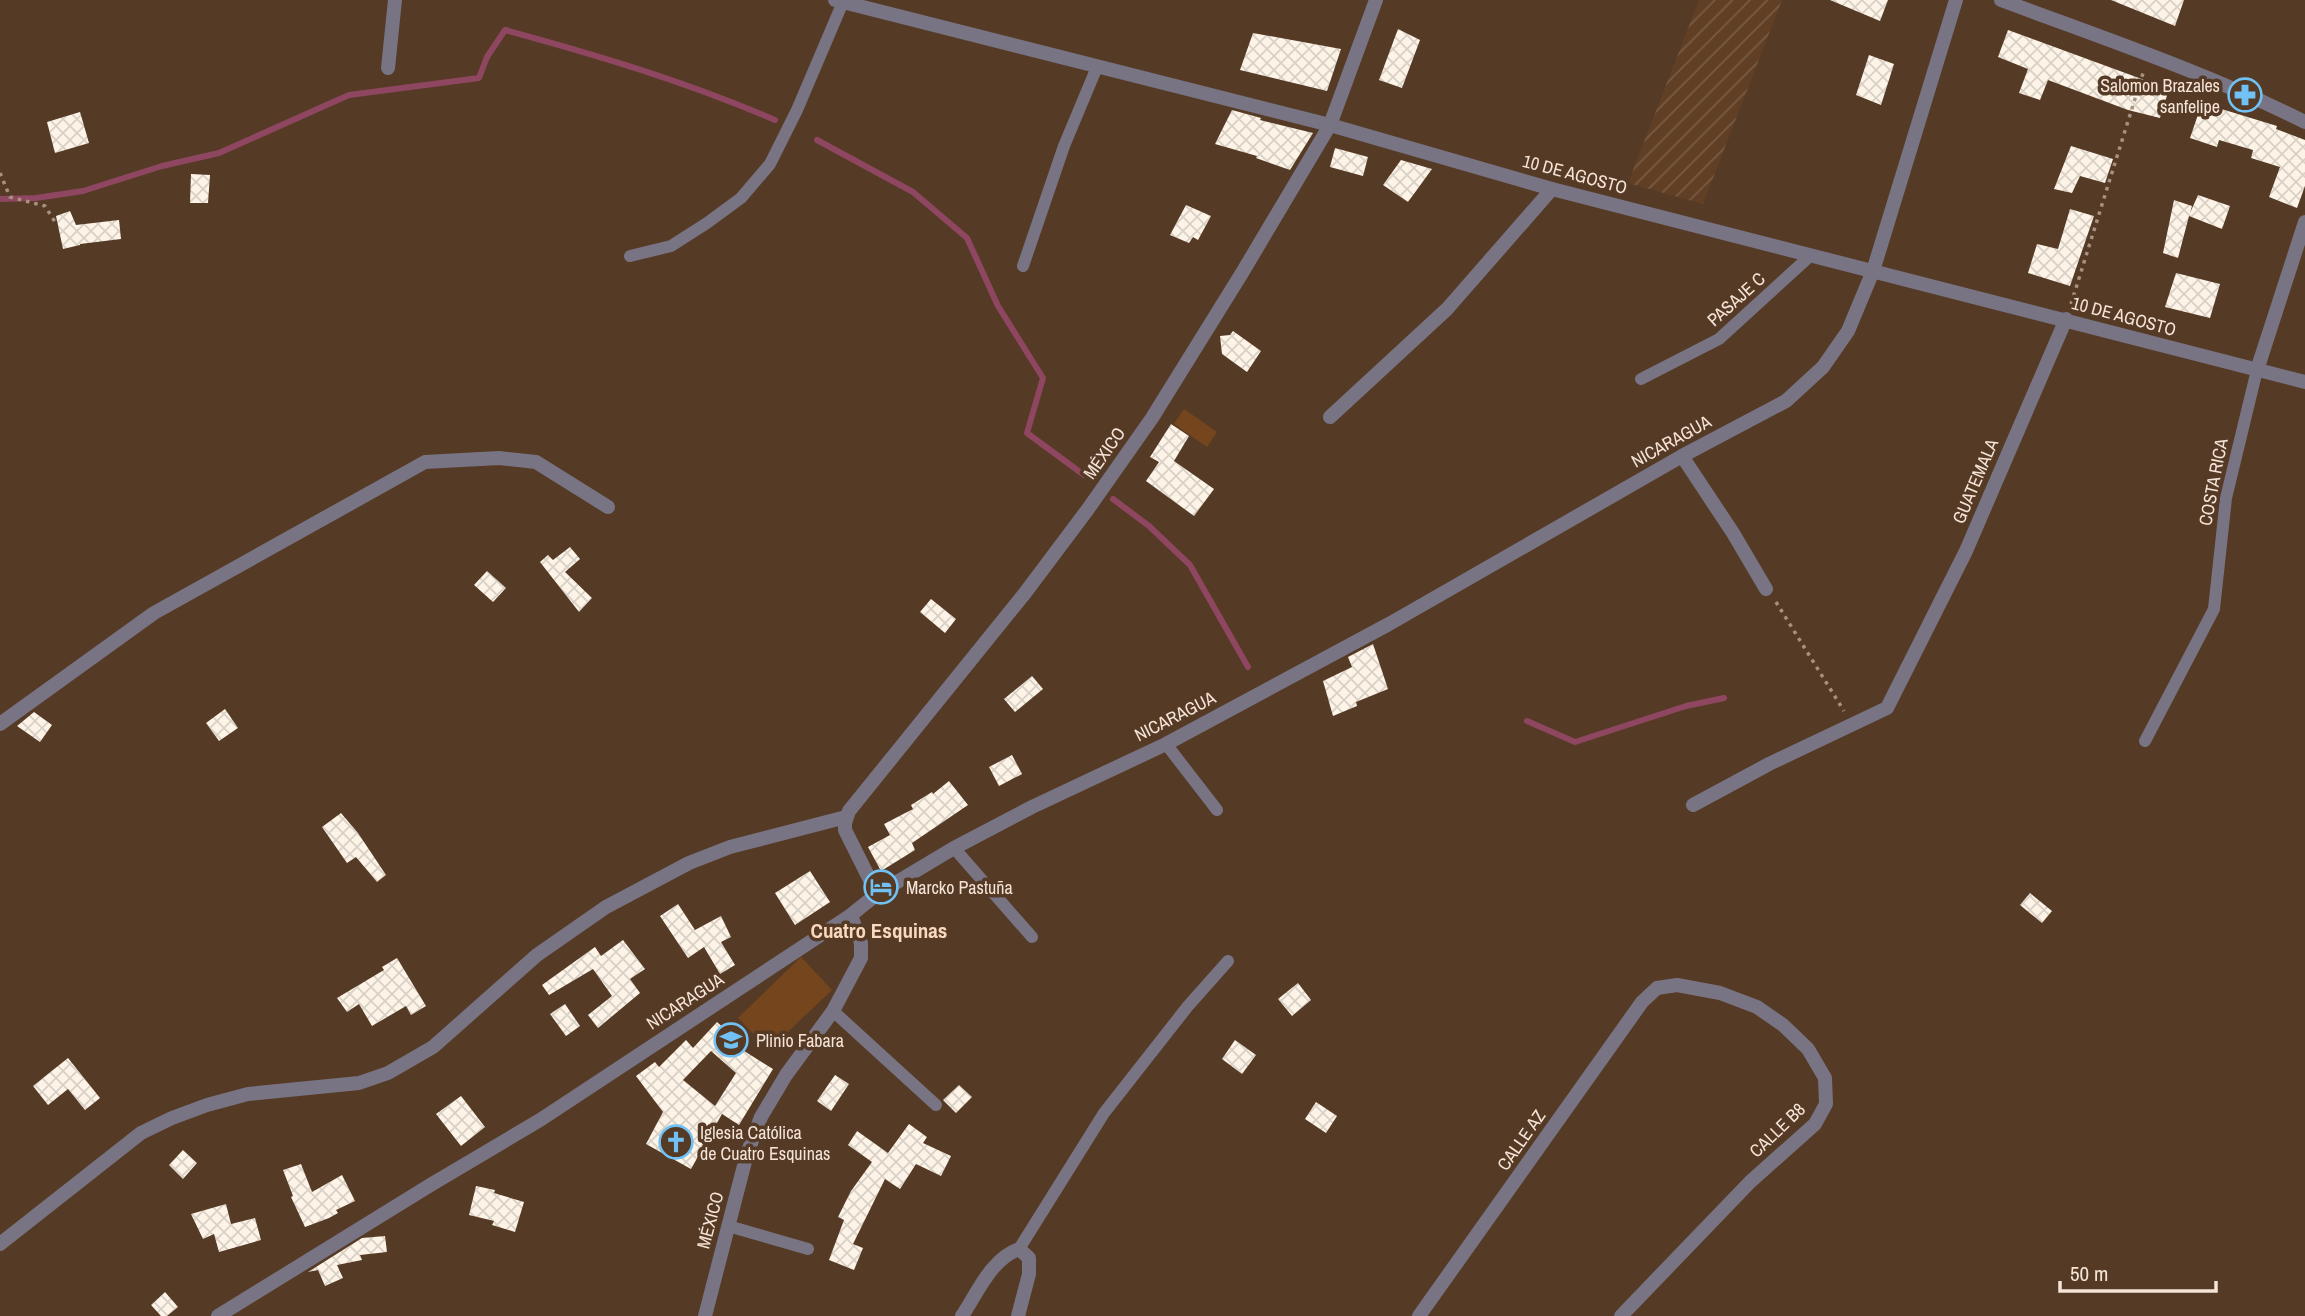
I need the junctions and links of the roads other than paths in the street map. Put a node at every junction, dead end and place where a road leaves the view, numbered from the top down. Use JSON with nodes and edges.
{"nodes":[{"id":1,"x":394,"y":0,"type":"edge"},
{"id":2,"x":1376,"y":0,"type":"edge"},
{"id":3,"x":1956,"y":0,"type":"edge"},
{"id":4,"x":2001,"y":0,"type":"edge"},
{"id":5,"x":839,"y":1,"type":"edge"},
{"id":6,"x":1097,"y":67,"type":"junction"},
{"id":7,"x":388,"y":68,"type":"dead end"},
{"id":8,"x":2305,"y":122,"type":"edge"},
{"id":9,"x":1330,"y":125,"type":"junction"},
{"id":10,"x":1552,"y":189,"type":"junction"},
{"id":11,"x":2305,"y":222,"type":"edge"},
{"id":12,"x":630,"y":256,"type":"dead end"},
{"id":13,"x":1810,"y":256,"type":"junction"},
{"id":14,"x":1024,"y":266,"type":"dead end"},
{"id":15,"x":1873,"y":271,"type":"junction"},
{"id":16,"x":2066,"y":320,"type":"junction"},
{"id":17,"x":2257,"y":370,"type":"junction"},
{"id":18,"x":1641,"y":379,"type":"dead end"},
{"id":19,"x":2305,"y":382,"type":"edge"},
{"id":20,"x":1329,"y":417,"type":"dead end"},
{"id":21,"x":1682,"y":456,"type":"junction"},
{"id":22,"x":608,"y":507,"type":"dead end"},
{"id":23,"x":1766,"y":589,"type":"dead end"},
{"id":24,"x":0,"y":724,"type":"edge"},
{"id":25,"x":2145,"y":741,"type":"dead end"},
{"id":26,"x":1166,"y":744,"type":"junction"},
{"id":27,"x":1693,"y":806,"type":"dead end"},
{"id":28,"x":1217,"y":810,"type":"dead end"},
{"id":29,"x":846,"y":817,"type":"junction"},
{"id":30,"x":954,"y":848,"type":"junction"},
{"id":31,"x":877,"y":894,"type":"junction"},
{"id":32,"x":850,"y":915,"type":"junction"},
{"id":33,"x":1032,"y":937,"type":"dead end"},
{"id":34,"x":1228,"y":961,"type":"dead end"},
{"id":35,"x":1657,"y":988,"type":"joint"},
{"id":36,"x":833,"y":1011,"type":"junction"},
{"id":37,"x":936,"y":1105,"type":"dead end"},
{"id":38,"x":728,"y":1226,"type":"junction"},
{"id":39,"x":0,"y":1244,"type":"edge"},
{"id":40,"x":808,"y":1248,"type":"dead end"},
{"id":41,"x":1019,"y":1249,"type":"junction"},
{"id":42,"x":218,"y":1316,"type":"edge"},
{"id":43,"x":705,"y":1316,"type":"edge"},
{"id":44,"x":962,"y":1316,"type":"edge"},
{"id":45,"x":1018,"y":1316,"type":"edge"},
{"id":46,"x":1419,"y":1316,"type":"edge"},
{"id":47,"x":1621,"y":1316,"type":"edge"}],
"edges":[{"from":1,"to":7,"type":"street"},
{"from":2,"to":9,"type":"street","name":"MÉXICO"},
{"from":3,"to":15,"type":"street","name":"NICARAGUA"},
{"from":4,"to":8,"type":"street"},
{"from":5,"to":6,"type":"street","name":"10 DE AGOSTO"},
{"from":5,"to":12,"type":"lane"},
{"from":6,"to":9,"type":"street","name":"10 DE AGOSTO"},
{"from":6,"to":14,"type":"lane"},
{"from":9,"to":10,"type":"street","name":"10 DE AGOSTO"},
{"from":9,"to":29,"type":"street","name":"MÉXICO"},
{"from":10,"to":13,"type":"street","name":"10 DE AGOSTO"},
{"from":10,"to":20,"type":"street"},
{"from":11,"to":17,"type":"street","name":"COSTA RICA"},
{"from":13,"to":15,"type":"street","name":"10 DE AGOSTO"},
{"from":13,"to":18,"type":"lane","name":"PASAJE C"},
{"from":15,"to":16,"type":"street","name":"10 DE AGOSTO"},
{"from":15,"to":21,"type":"street","name":"NICARAGUA"},
{"from":16,"to":17,"type":"street","name":"10 DE AGOSTO"},
{"from":16,"to":27,"type":"street","name":"GUATEMALA"},
{"from":17,"to":19,"type":"street","name":"10 DE AGOSTO"},
{"from":17,"to":25,"type":"lane","name":"COSTA RICA"},
{"from":21,"to":23,"type":"street"},
{"from":21,"to":26,"type":"street","name":"NICARAGUA"},
{"from":22,"to":24,"type":"street"},
{"from":26,"to":28,"type":"lane"},
{"from":26,"to":30,"type":"street","name":"NICARAGUA"},
{"from":29,"to":31,"type":"street"},
{"from":29,"to":39,"type":"street"},
{"from":30,"to":31,"type":"street","name":"NICARAGUA"},
{"from":30,"to":33,"type":"lane"},
{"from":31,"to":32,"type":"street","name":"NICARAGUA"},
{"from":32,"to":36,"type":"street","name":"MÉXICO"},
{"from":32,"to":42,"type":"street","name":"NICARAGUA"},
{"from":34,"to":41,"type":"lane"},
{"from":35,"to":46,"type":"street","name":"CALLE AZ"},
{"from":35,"to":47,"type":"street","name":"CALLE B8"},
{"from":36,"to":37,"type":"lane"},
{"from":36,"to":38,"type":"street","name":"MÉXICO"},
{"from":38,"to":40,"type":"lane"},
{"from":38,"to":43,"type":"street","name":"MÉXICO"},
{"from":41,"to":44,"type":"street"},
{"from":41,"to":45,"type":"street"}]}
